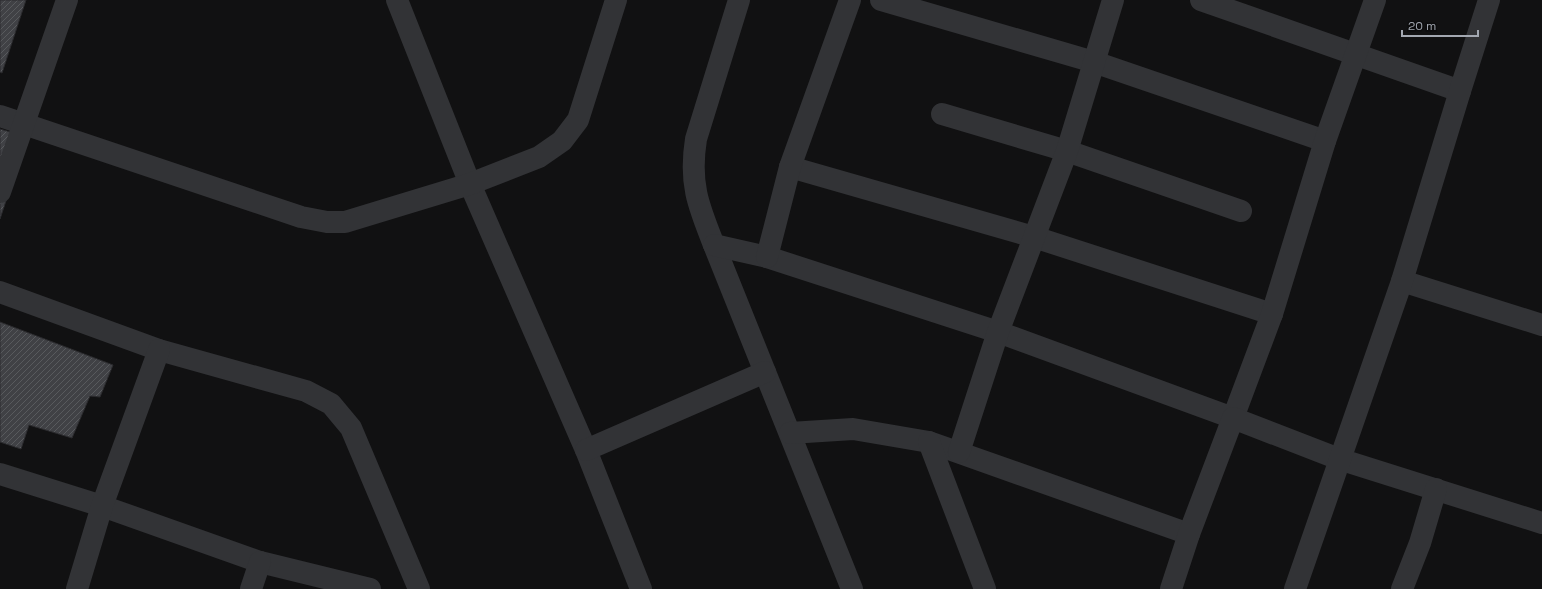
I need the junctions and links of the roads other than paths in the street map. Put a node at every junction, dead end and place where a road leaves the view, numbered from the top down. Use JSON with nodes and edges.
{"nodes":[{"id":1,"x":67,"y":0,"type":"edge"},
{"id":2,"x":397,"y":0,"type":"edge"},
{"id":3,"x":616,"y":0,"type":"edge"},
{"id":4,"x":739,"y":0,"type":"edge"},
{"id":5,"x":850,"y":0,"type":"edge"},
{"id":6,"x":881,"y":0,"type":"edge"},
{"id":7,"x":1113,"y":0,"type":"edge"},
{"id":8,"x":1201,"y":0,"type":"edge"},
{"id":9,"x":1375,"y":0,"type":"edge"},
{"id":10,"x":1489,"y":0,"type":"edge"},
{"id":11,"x":1357,"y":54,"type":"junction"},
{"id":12,"x":1094,"y":62,"type":"junction"},
{"id":13,"x":1460,"y":90,"type":"junction"},
{"id":14,"x":942,"y":114,"type":"dead end"},
{"id":15,"x":0,"y":116,"type":"edge"},
{"id":16,"x":24,"y":124,"type":"junction"},
{"id":17,"x":1325,"y":141,"type":"junction"},
{"id":18,"x":1067,"y":151,"type":"junction"},
{"id":19,"x":790,"y":167,"type":"junction"},
{"id":20,"x":470,"y":184,"type":"junction"},
{"id":21,"x":0,"y":192,"type":"edge"},
{"id":22,"x":1241,"y":211,"type":"dead end"},
{"id":23,"x":1034,"y":237,"type":"junction"},
{"id":24,"x":714,"y":245,"type":"junction"},
{"id":25,"x":767,"y":257,"type":"junction"},
{"id":26,"x":1402,"y":281,"type":"junction"},
{"id":27,"x":0,"y":292,"type":"edge"},
{"id":28,"x":1272,"y":314,"type":"junction"},
{"id":29,"x":1542,"y":324,"type":"edge"},
{"id":30,"x":998,"y":332,"type":"junction"},
{"id":31,"x":159,"y":350,"type":"junction"},
{"id":32,"x":765,"y":372,"type":"junction"},
{"id":33,"x":1233,"y":418,"type":"junction"},
{"id":34,"x":790,"y":433,"type":"junction"},
{"id":35,"x":929,"y":442,"type":"junction"},
{"id":36,"x":586,"y":450,"type":"junction"},
{"id":37,"x":959,"y":452,"type":"junction"},
{"id":38,"x":1339,"y":459,"type":"junction"},
{"id":39,"x":0,"y":474,"type":"edge"},
{"id":40,"x":1436,"y":489,"type":"junction"},
{"id":41,"x":102,"y":506,"type":"junction"},
{"id":42,"x":1542,"y":523,"type":"edge"},
{"id":43,"x":1189,"y":534,"type":"junction"},
{"id":44,"x":260,"y":562,"type":"junction"},
{"id":45,"x":77,"y":589,"type":"edge"},
{"id":46,"x":251,"y":589,"type":"edge"},
{"id":47,"x":370,"y":589,"type":"edge"},
{"id":48,"x":419,"y":589,"type":"edge"},
{"id":49,"x":641,"y":589,"type":"edge"},
{"id":50,"x":852,"y":589,"type":"edge"},
{"id":51,"x":985,"y":589,"type":"edge"},
{"id":52,"x":1171,"y":589,"type":"edge"},
{"id":53,"x":1295,"y":589,"type":"edge"},
{"id":54,"x":1402,"y":589,"type":"edge"}],
"edges":[{"from":1,"to":16,"type":"street"},
{"from":2,"to":20,"type":"street"},
{"from":3,"to":20,"type":"street"},
{"from":4,"to":24,"type":"street"},
{"from":5,"to":19,"type":"street"},
{"from":6,"to":12,"type":"street"},
{"from":7,"to":12,"type":"street"},
{"from":8,"to":11,"type":"street"},
{"from":9,"to":11,"type":"street"},
{"from":10,"to":13,"type":"street"},
{"from":11,"to":13,"type":"street"},
{"from":11,"to":17,"type":"street"},
{"from":12,"to":17,"type":"street"},
{"from":12,"to":18,"type":"street"},
{"from":13,"to":26,"type":"street"},
{"from":14,"to":18,"type":"street"},
{"from":15,"to":16,"type":"street"},
{"from":16,"to":20,"type":"street"},
{"from":16,"to":21,"type":"street"},
{"from":17,"to":28,"type":"street"},
{"from":18,"to":22,"type":"street"},
{"from":18,"to":23,"type":"street"},
{"from":19,"to":23,"type":"street"},
{"from":19,"to":25,"type":"street"},
{"from":20,"to":36,"type":"street"},
{"from":23,"to":28,"type":"street"},
{"from":23,"to":30,"type":"street"},
{"from":24,"to":25,"type":"street"},
{"from":24,"to":32,"type":"street"},
{"from":25,"to":30,"type":"street"},
{"from":26,"to":29,"type":"street"},
{"from":26,"to":38,"type":"street"},
{"from":27,"to":31,"type":"street"},
{"from":28,"to":33,"type":"street"},
{"from":30,"to":33,"type":"street"},
{"from":30,"to":37,"type":"street"},
{"from":31,"to":41,"type":"street"},
{"from":31,"to":48,"type":"street"},
{"from":32,"to":34,"type":"street"},
{"from":32,"to":36,"type":"street"},
{"from":33,"to":38,"type":"street"},
{"from":33,"to":43,"type":"street"},
{"from":34,"to":35,"type":"street"},
{"from":34,"to":50,"type":"street"},
{"from":35,"to":37,"type":"street"},
{"from":35,"to":51,"type":"street"},
{"from":36,"to":49,"type":"street"},
{"from":37,"to":43,"type":"street"},
{"from":38,"to":40,"type":"street"},
{"from":38,"to":53,"type":"street"},
{"from":39,"to":41,"type":"street"},
{"from":40,"to":42,"type":"street"},
{"from":40,"to":54,"type":"street"},
{"from":41,"to":44,"type":"street"},
{"from":41,"to":45,"type":"street"},
{"from":43,"to":52,"type":"street"},
{"from":44,"to":46,"type":"street"},
{"from":44,"to":47,"type":"street"}]}
